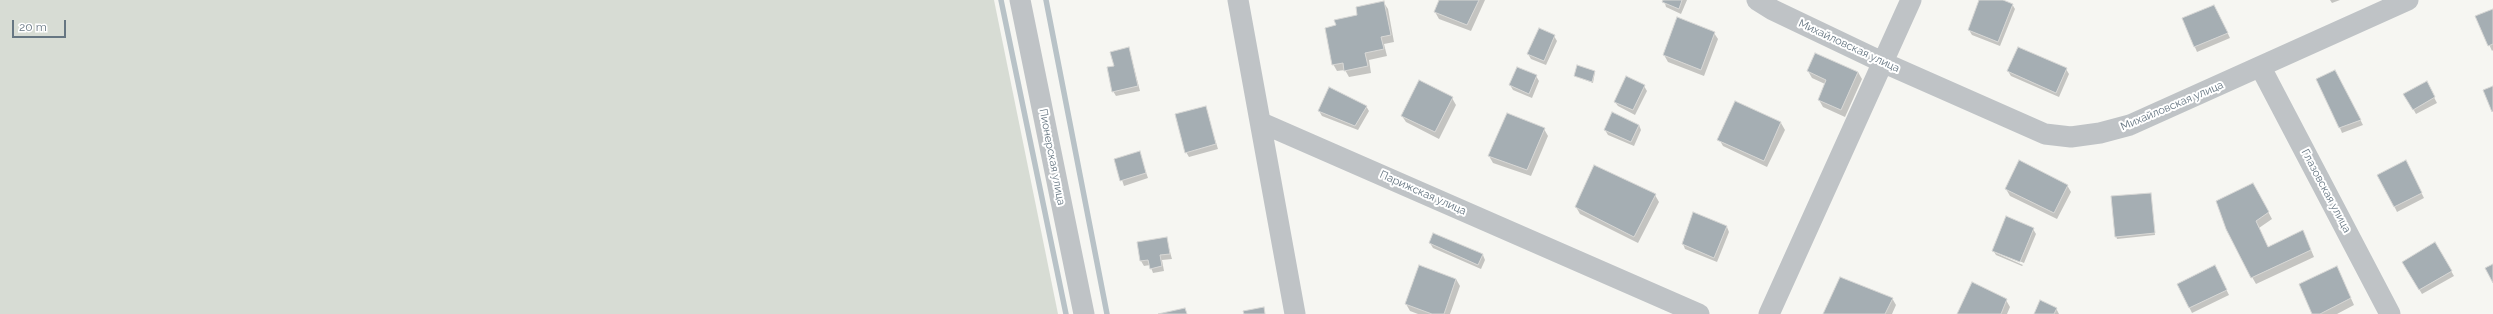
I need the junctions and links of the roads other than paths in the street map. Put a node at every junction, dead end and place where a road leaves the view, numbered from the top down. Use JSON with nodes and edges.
{"nodes":[{"id":1,"x":1020,"y":0,"type":"edge"},
{"id":2,"x":1238,"y":0,"type":"edge"},
{"id":3,"x":1757,"y":0,"type":"edge"},
{"id":4,"x":1911,"y":0,"type":"edge"},
{"id":5,"x":2408,"y":0,"type":"edge"},
{"id":6,"x":1882,"y":62,"type":"junction"},
{"id":7,"x":2261,"y":68,"type":"junction"},
{"id":8,"x":1262,"y":123,"type":"junction"},
{"id":9,"x":1084,"y":314,"type":"edge"},
{"id":10,"x":1295,"y":314,"type":"edge"},
{"id":11,"x":1699,"y":314,"type":"edge"},
{"id":12,"x":1769,"y":314,"type":"edge"},
{"id":13,"x":2390,"y":314,"type":"edge"}],
"edges":[{"from":1,"to":9,"type":"street","name":"Пионерская улица"},
{"from":2,"to":8,"type":"street"},
{"from":3,"to":6,"type":"street","name":"Михайловская улица"},
{"from":4,"to":6,"type":"street"},
{"from":5,"to":7,"type":"street","name":"Михайловская улица"},
{"from":6,"to":7,"type":"street","name":"Михайловская улица"},
{"from":6,"to":12,"type":"street"},
{"from":7,"to":13,"type":"street","name":"Глазовская улица"},
{"from":8,"to":10,"type":"street"},
{"from":8,"to":11,"type":"street","name":"Парижская улица"}]}
